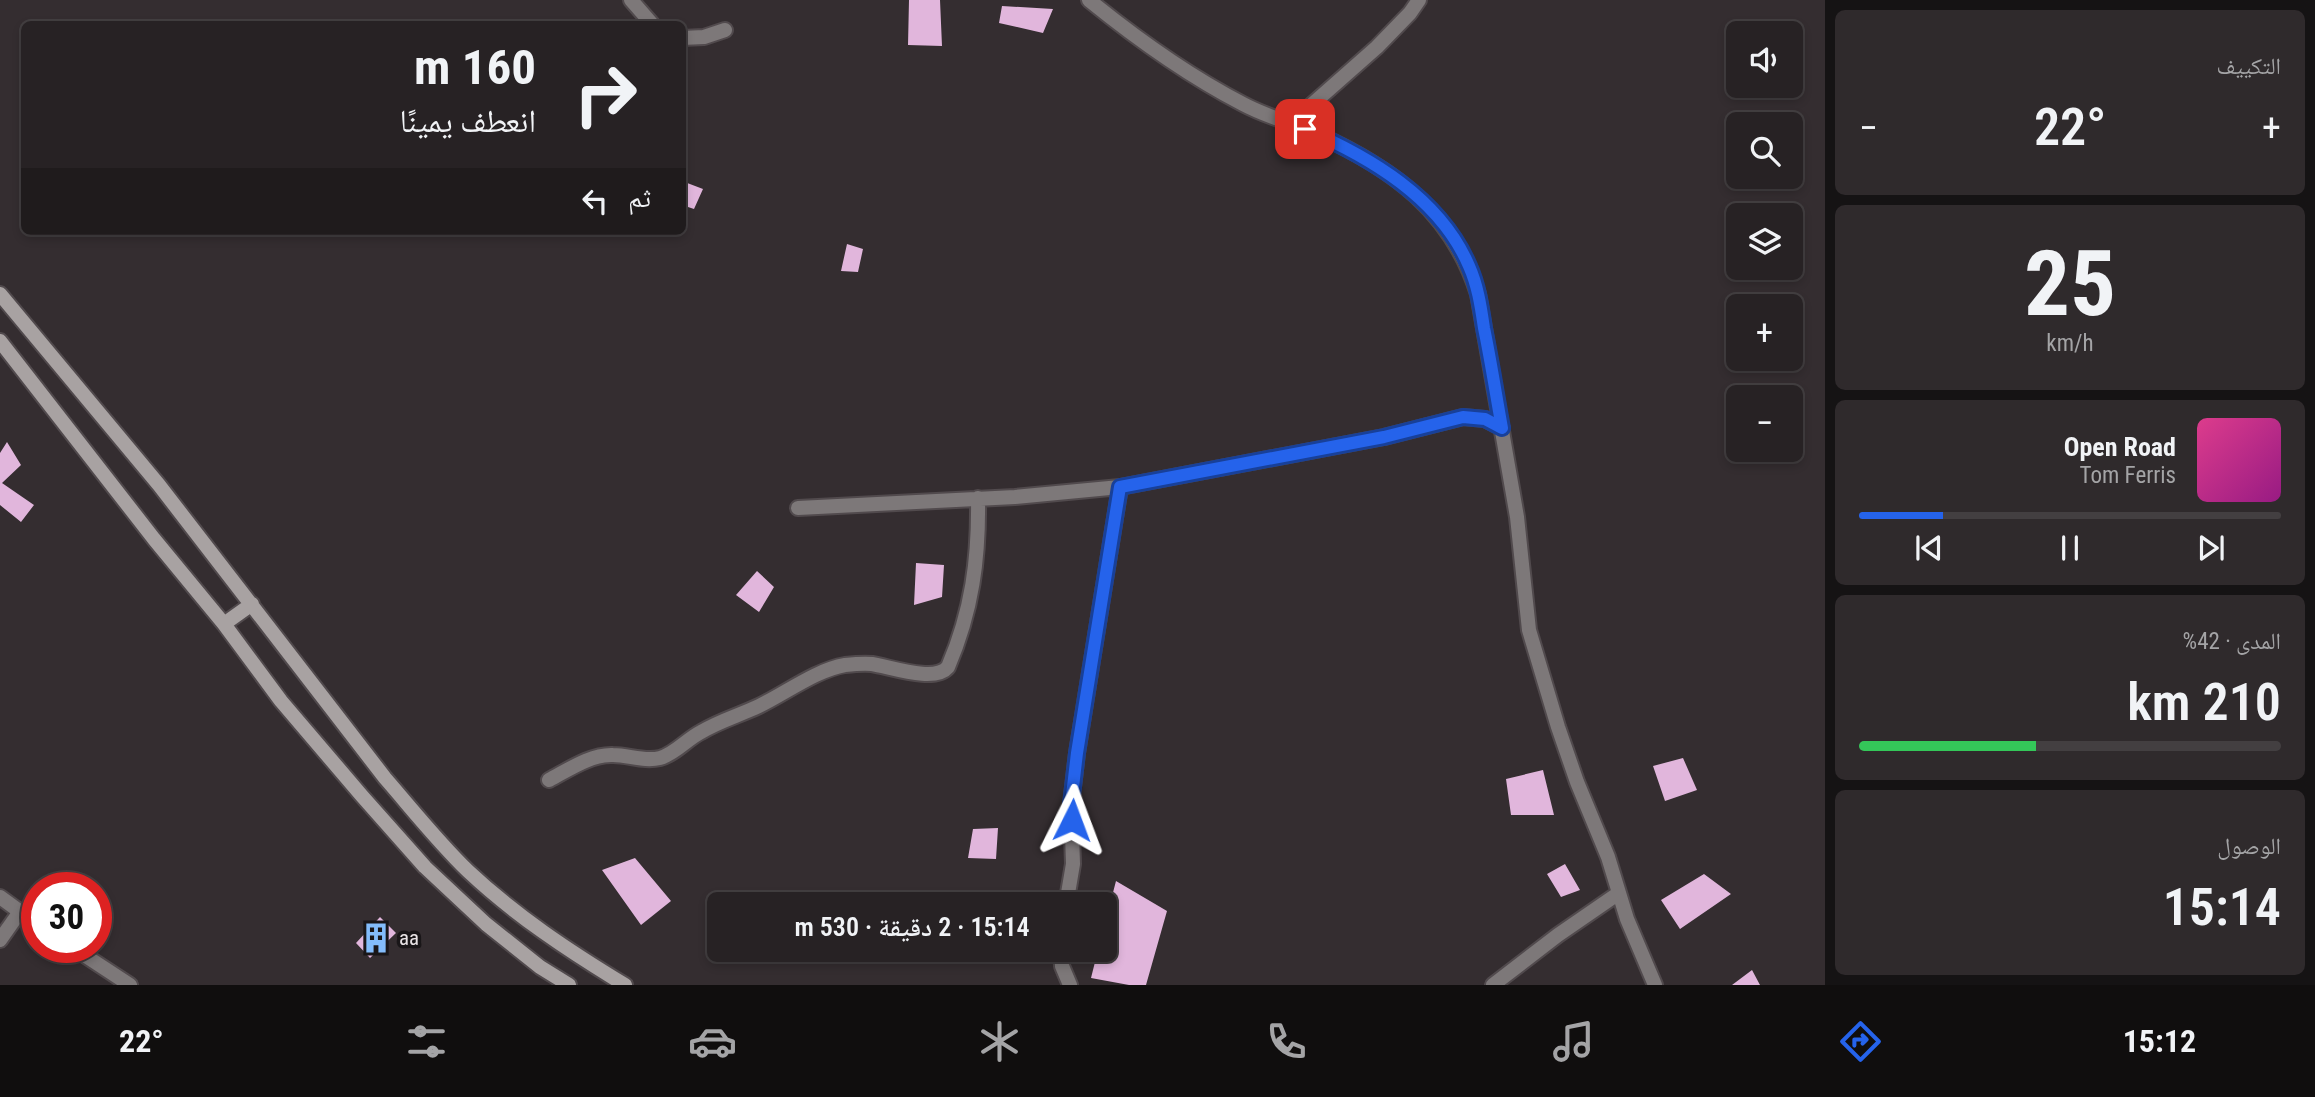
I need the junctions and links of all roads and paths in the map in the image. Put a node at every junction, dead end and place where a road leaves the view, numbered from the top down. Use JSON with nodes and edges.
{"nodes":[{"id":1,"x":631,"y":0,"type":"edge"},
{"id":2,"x":1089,"y":0,"type":"edge"},
{"id":3,"x":1419,"y":0,"type":"edge"},
{"id":4,"x":649,"y":21,"type":"edge"},
{"id":5,"x":725,"y":30,"type":"dead end"},
{"id":6,"x":686,"y":38,"type":"edge"},
{"id":7,"x":1291,"y":123,"type":"junction"},
{"id":8,"x":0,"y":294,"type":"edge"},
{"id":9,"x":0,"y":341,"type":"edge"},
{"id":10,"x":1502,"y":428,"type":"junction"},
{"id":11,"x":1120,"y":487,"type":"junction"},
{"id":12,"x":978,"y":498,"type":"junction"},
{"id":13,"x":797,"y":508,"type":"dead end"},
{"id":14,"x":252,"y":604,"type":"junction"},
{"id":15,"x":224,"y":624,"type":"junction"},
{"id":16,"x":549,"y":780,"type":"dead end"},
{"id":17,"x":1068,"y":892,"type":"edge"},
{"id":18,"x":1619,"y":893,"type":"junction"},
{"id":19,"x":0,"y":897,"type":"edge"},
{"id":20,"x":19,"y":913,"type":"joint"},
{"id":21,"x":0,"y":940,"type":"edge"},
{"id":22,"x":1062,"y":962,"type":"edge"},
{"id":23,"x":97,"y":963,"type":"edge"},
{"id":24,"x":131,"y":985,"type":"edge"},
{"id":25,"x":569,"y":985,"type":"edge"},
{"id":26,"x":625,"y":985,"type":"edge"},
{"id":27,"x":1070,"y":985,"type":"edge"},
{"id":28,"x":1493,"y":985,"type":"edge"},
{"id":29,"x":1655,"y":985,"type":"edge"}],
"edges":[{"from":1,"to":4,"type":"street"},
{"from":2,"to":7,"type":"street"},
{"from":3,"to":7,"type":"street"},
{"from":5,"to":6,"type":"street"},
{"from":7,"to":10,"type":"street"},
{"from":8,"to":14,"type":"main road"},
{"from":9,"to":15,"type":"main road"},
{"from":10,"to":11,"type":"street"},
{"from":10,"to":18,"type":"street"},
{"from":11,"to":12,"type":"street"},
{"from":11,"to":17,"type":"street"},
{"from":12,"to":13,"type":"street"},
{"from":12,"to":16,"type":"street"},
{"from":14,"to":15,"type":"main road"},
{"from":14,"to":26,"type":"main road"},
{"from":15,"to":25,"type":"main road"},
{"from":18,"to":28,"type":"street"},
{"from":18,"to":29,"type":"street"},
{"from":19,"to":20,"type":"street"},
{"from":20,"to":21,"type":"street"},
{"from":22,"to":27,"type":"street"},
{"from":23,"to":24,"type":"street"}]}
